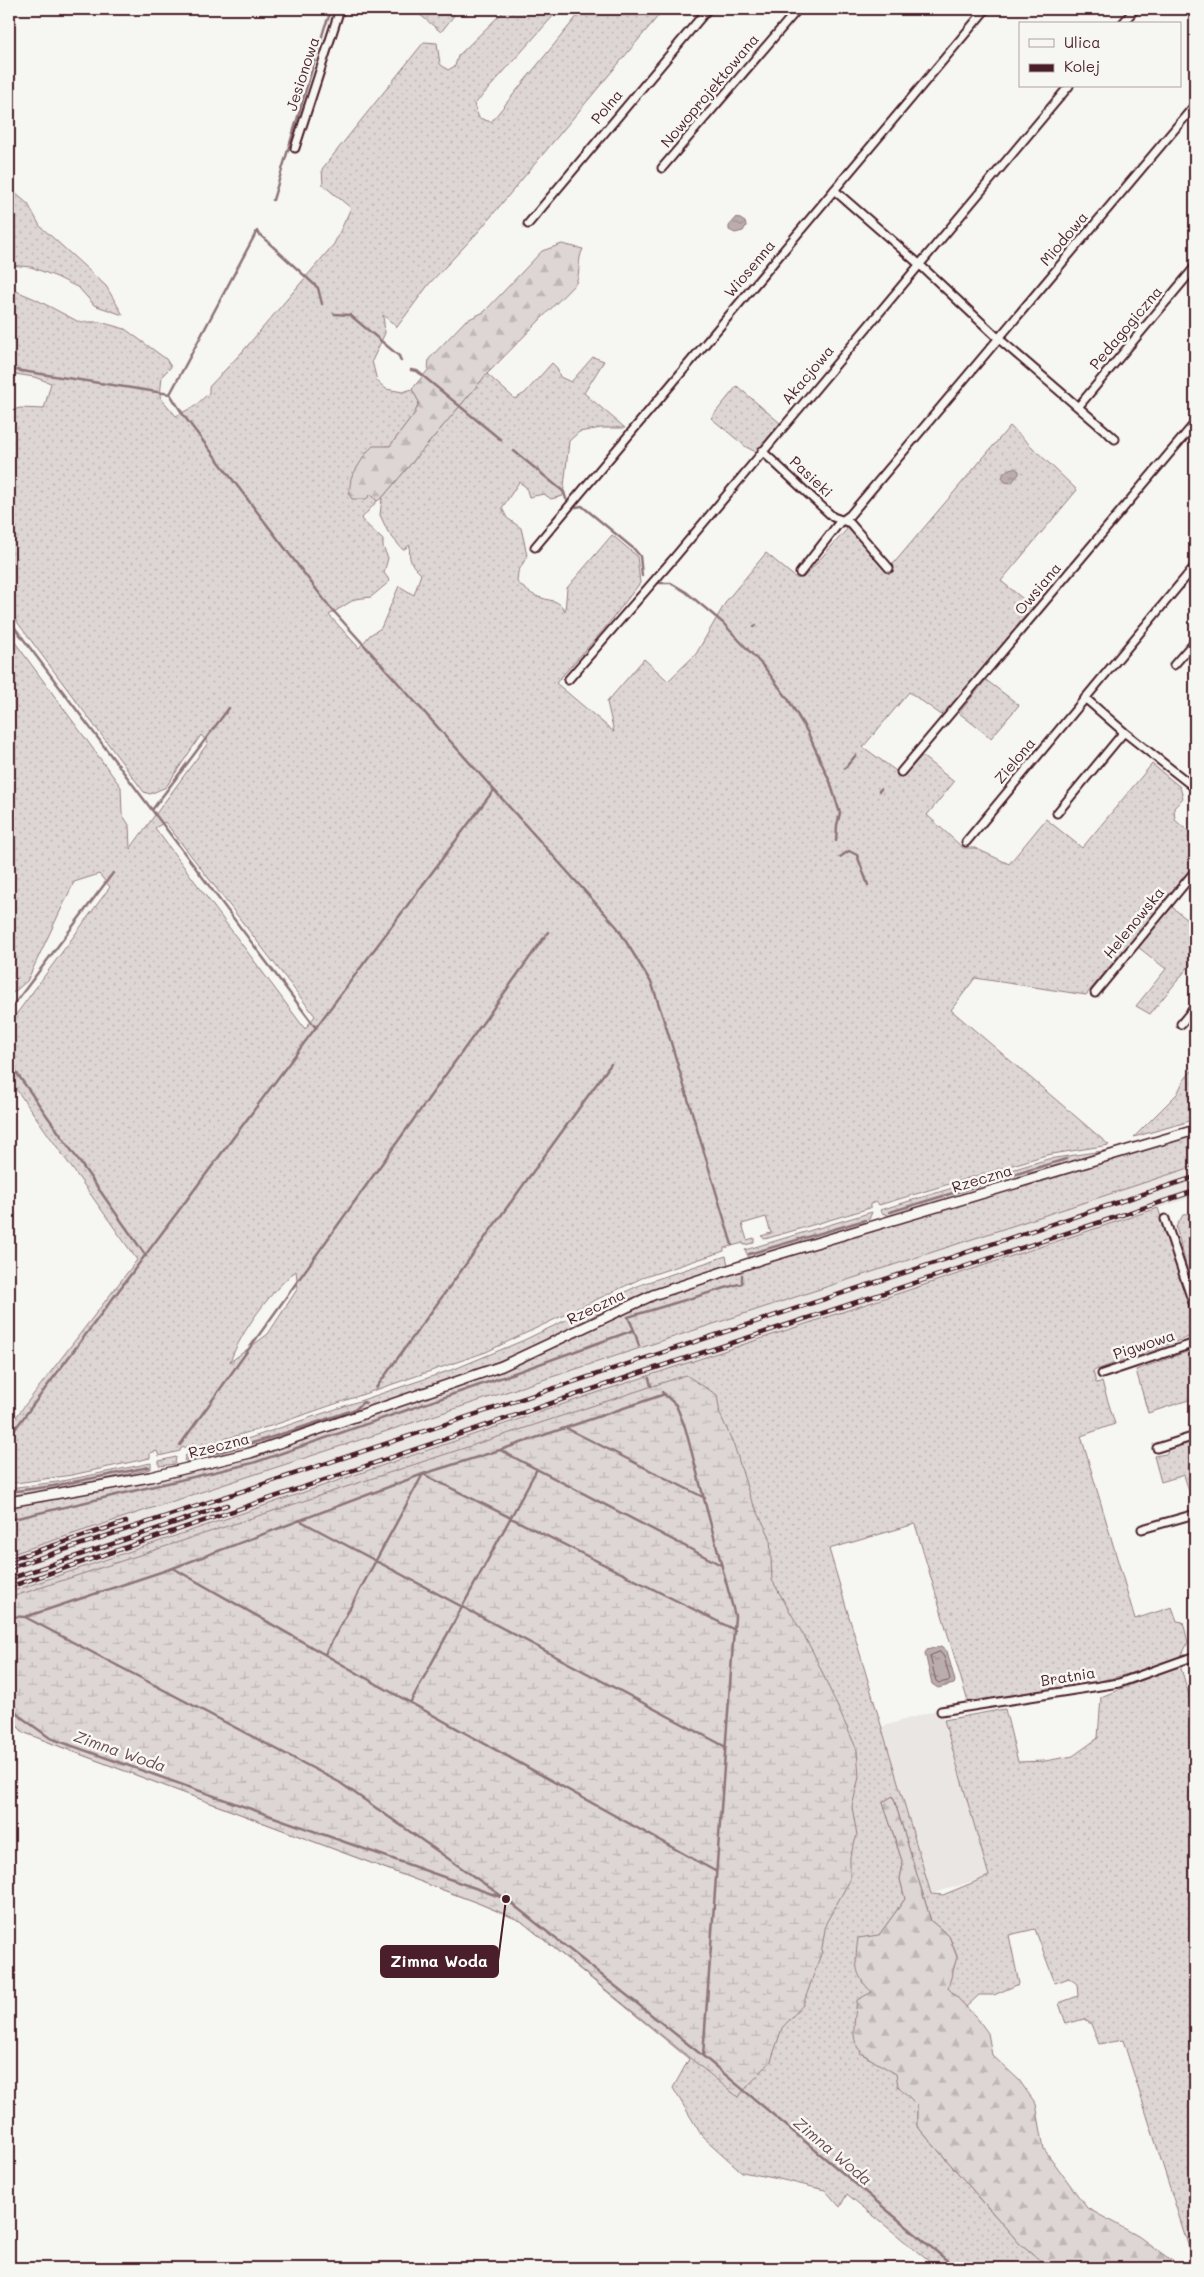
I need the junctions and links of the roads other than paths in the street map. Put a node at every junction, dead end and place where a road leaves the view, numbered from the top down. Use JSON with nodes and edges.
{"nodes":[{"id":1,"x":340,"y":9,"type":"edge"},
{"id":2,"x":708,"y":9,"type":"edge"},
{"id":3,"x":798,"y":9,"type":"edge"},
{"id":4,"x":986,"y":9,"type":"edge"},
{"id":5,"x":1135,"y":9,"type":"edge"},
{"id":6,"x":1124,"y":22,"type":"edge"},
{"id":7,"x":1068,"y":88,"type":"edge"},
{"id":8,"x":1195,"y":105,"type":"edge"},
{"id":9,"x":295,"y":148,"type":"dead end"},
{"id":10,"x":662,"y":168,"type":"dead end"},
{"id":11,"x":834,"y":190,"type":"junction"},
{"id":12,"x":528,"y":224,"type":"dead end"},
{"id":13,"x":919,"y":264,"type":"junction"},
{"id":14,"x":1195,"y":267,"type":"edge"},
{"id":15,"x":998,"y":338,"type":"junction"},
{"id":16,"x":1078,"y":407,"type":"junction"},
{"id":17,"x":1195,"y":423,"type":"edge"},
{"id":18,"x":1115,"y":439,"type":"dead end"},
{"id":19,"x":762,"y":451,"type":"junction"},
{"id":20,"x":842,"y":520,"type":"junction"},
{"id":21,"x":535,"y":547,"type":"dead end"},
{"id":22,"x":1195,"y":566,"type":"edge"},
{"id":23,"x":889,"y":568,"type":"dead end"},
{"id":24,"x":800,"y":573,"type":"dead end"},
{"id":25,"x":1195,"y":641,"type":"edge"},
{"id":26,"x":1174,"y":665,"type":"dead end"},
{"id":27,"x":568,"y":680,"type":"dead end"},
{"id":28,"x":1085,"y":698,"type":"junction"},
{"id":29,"x":1124,"y":732,"type":"junction"},
{"id":30,"x":901,"y":772,"type":"dead end"},
{"id":31,"x":1195,"y":788,"type":"edge"},
{"id":32,"x":1057,"y":813,"type":"dead end"},
{"id":33,"x":966,"y":842,"type":"dead end"},
{"id":34,"x":1195,"y":871,"type":"edge"},
{"id":35,"x":1095,"y":993,"type":"dead end"},
{"id":36,"x":1195,"y":1007,"type":"edge"},
{"id":37,"x":1181,"y":1024,"type":"dead end"},
{"id":38,"x":1195,"y":1130,"type":"edge"},
{"id":39,"x":1165,"y":1219,"type":"dead end"},
{"id":40,"x":1195,"y":1309,"type":"edge"},
{"id":41,"x":1195,"y":1343,"type":"edge"},
{"id":42,"x":1102,"y":1374,"type":"dead end"},
{"id":43,"x":1195,"y":1436,"type":"edge"},
{"id":44,"x":1157,"y":1448,"type":"dead end"},
{"id":45,"x":9,"y":1502,"type":"edge"},
{"id":46,"x":1195,"y":1514,"type":"edge"},
{"id":47,"x":1142,"y":1529,"type":"dead end"},
{"id":48,"x":1195,"y":1656,"type":"edge"},
{"id":49,"x":941,"y":1711,"type":"dead end"}],
"edges":[{"from":1,"to":9,"type":"street","name":"Jesionowa"},
{"from":2,"to":12,"type":"street","name":"Polna"},
{"from":3,"to":10,"type":"street","name":"Nowoprojektowana"},
{"from":4,"to":11,"type":"street","name":"Wiosenna"},
{"from":5,"to":6,"type":"street"},
{"from":7,"to":13,"type":"street","name":"Akacjowa"},
{"from":8,"to":15,"type":"street","name":"Miodowa"},
{"from":11,"to":13,"type":"street"},
{"from":11,"to":21,"type":"street","name":"Wiosenna"},
{"from":13,"to":15,"type":"street"},
{"from":13,"to":19,"type":"street","name":"Akacjowa"},
{"from":14,"to":16,"type":"street","name":"Pedagogiczna"},
{"from":15,"to":16,"type":"street"},
{"from":15,"to":20,"type":"street","name":"Miodowa"},
{"from":16,"to":18,"type":"street"},
{"from":17,"to":30,"type":"street","name":"Owsiana"},
{"from":19,"to":20,"type":"street","name":"Pasieki"},
{"from":19,"to":27,"type":"street","name":"Akacjowa"},
{"from":20,"to":23,"type":"street","name":"Pasieki"},
{"from":20,"to":24,"type":"street","name":"Miodowa"},
{"from":22,"to":28,"type":"street","name":"Zielona"},
{"from":25,"to":26,"type":"street"},
{"from":28,"to":29,"type":"street"},
{"from":28,"to":33,"type":"street","name":"Zielona"},
{"from":29,"to":31,"type":"street"},
{"from":29,"to":32,"type":"street"},
{"from":34,"to":35,"type":"street","name":"Helenowska"},
{"from":36,"to":37,"type":"street"},
{"from":38,"to":45,"type":"street","name":"Rzeczna"},
{"from":39,"to":40,"type":"street"},
{"from":41,"to":42,"type":"street","name":"Pigwowa"},
{"from":43,"to":44,"type":"street"},
{"from":46,"to":47,"type":"street"},
{"from":48,"to":49,"type":"street","name":"Bratnia"}]}
